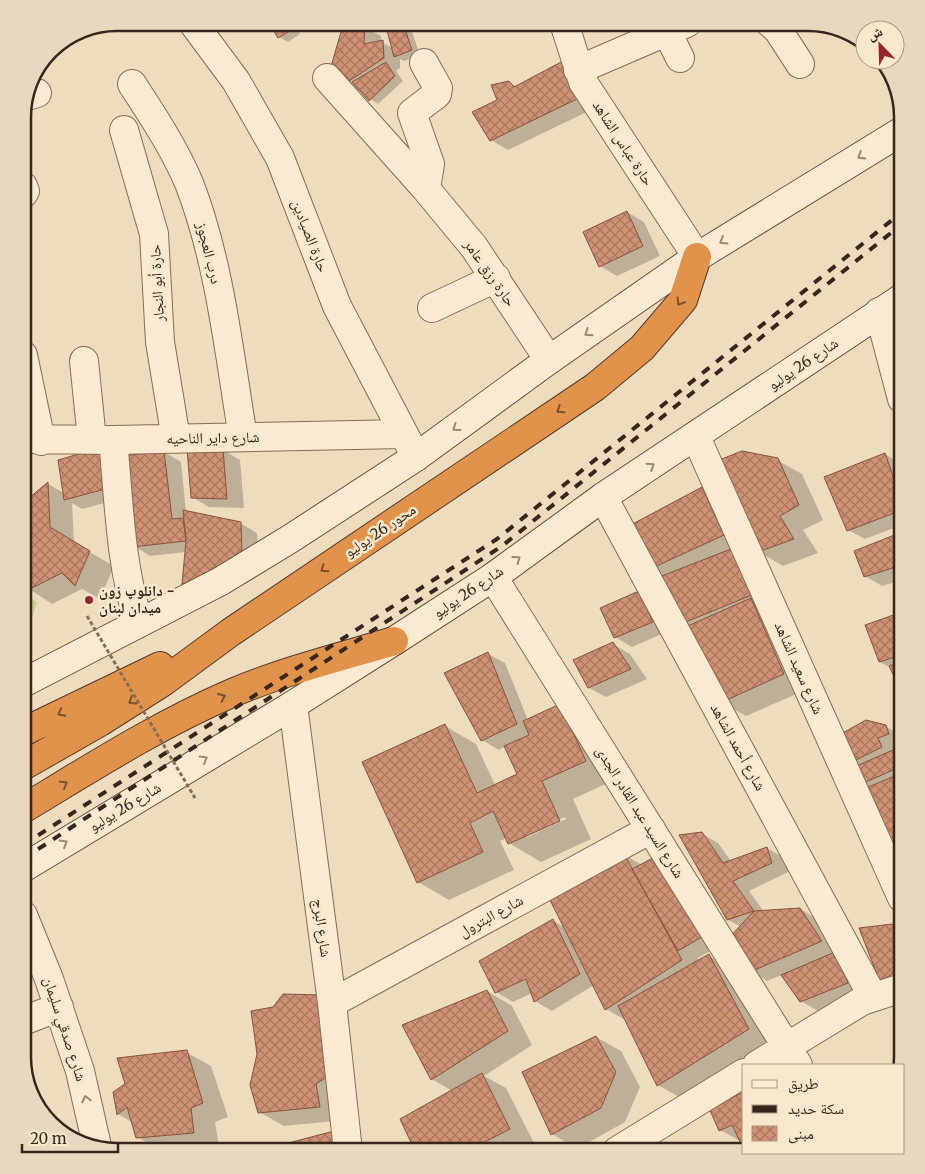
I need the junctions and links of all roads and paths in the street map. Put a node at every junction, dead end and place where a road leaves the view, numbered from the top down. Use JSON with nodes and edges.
{"nodes":[{"id":1,"x":200,"y":31,"type":"edge"},
{"id":2,"x":566,"y":31,"type":"edge"},
{"id":3,"x":668,"y":31,"type":"edge"},
{"id":4,"x":677,"y":31,"type":"edge"},
{"id":5,"x":779,"y":31,"type":"edge"},
{"id":6,"x":680,"y":58,"type":"dead end"},
{"id":7,"x":424,"y":63,"type":"dead end"},
{"id":8,"x":800,"y":64,"type":"dead end"},
{"id":9,"x":578,"y":70,"type":"junction"},
{"id":10,"x":327,"y":78,"type":"dead end"},
{"id":11,"x":132,"y":84,"type":"dead end"},
{"id":12,"x":124,"y":130,"type":"dead end"},
{"id":13,"x":894,"y":136,"type":"edge"},
{"id":14,"x":426,"y":189,"type":"junction"},
{"id":15,"x":697,"y":257,"type":"junction"},
{"id":16,"x":496,"y":278,"type":"junction"},
{"id":17,"x":894,"y":303,"type":"edge"},
{"id":18,"x":432,"y":308,"type":"dead end"},
{"id":19,"x":879,"y":312,"type":"junction"},
{"id":20,"x":550,"y":360,"type":"junction"},
{"id":21,"x":84,"y":361,"type":"dead end"},
{"id":22,"x":894,"y":369,"type":"edge"},
{"id":23,"x":243,"y":437,"type":"junction"},
{"id":24,"x":696,"y":437,"type":"junction"},
{"id":25,"x":176,"y":439,"type":"junction"},
{"id":26,"x":32,"y":440,"type":"edge"},
{"id":27,"x":102,"y":440,"type":"junction"},
{"id":28,"x":410,"y":445,"type":"junction"},
{"id":29,"x":603,"y":497,"type":"junction"},
{"id":30,"x":492,"y":577,"type":"junction"},
{"id":31,"x":87,"y":616,"type":"dead end"},
{"id":32,"x":139,"y":623,"type":"junction"},
{"id":33,"x":232,"y":632,"type":"junction"},
{"id":34,"x":394,"y":641,"type":"junction"},
{"id":35,"x":31,"y":680,"type":"edge"},
{"id":36,"x":293,"y":705,"type":"junction"},
{"id":37,"x":31,"y":728,"type":"edge"},
{"id":38,"x":31,"y":761,"type":"edge"},
{"id":39,"x":195,"y":798,"type":"dead end"},
{"id":40,"x":31,"y":804,"type":"edge"},
{"id":41,"x":651,"y":829,"type":"junction"},
{"id":42,"x":31,"y":863,"type":"edge"},
{"id":43,"x":894,"y":880,"type":"edge"},
{"id":44,"x":31,"y":938,"type":"edge"},
{"id":45,"x":894,"y":990,"type":"edge"},
{"id":46,"x":873,"y":997,"type":"junction"},
{"id":47,"x":332,"y":1003,"type":"junction"},
{"id":48,"x":59,"y":1007,"type":"junction"},
{"id":49,"x":31,"y":1018,"type":"edge"},
{"id":50,"x":793,"y":1056,"type":"edge"},
{"id":51,"x":761,"y":1064,"type":"edge"},
{"id":52,"x":742,"y":1074,"type":"edge"},
{"id":53,"x":96,"y":1140,"type":"edge"},
{"id":54,"x":347,"y":1143,"type":"edge"},
{"id":55,"x":631,"y":1143,"type":"edge"}],
"edges":[{"from":1,"to":28,"type":"street","name":"حارة الصيادين"},
{"from":2,"to":9,"type":"street","name":"حارة عباس الشاهد"},
{"from":3,"to":9,"type":"street"},
{"from":4,"to":6,"type":"street"},
{"from":5,"to":8,"type":"street"},
{"from":7,"to":14,"type":"street"},
{"from":9,"to":15,"type":"street","name":"حارة عباس الشاهد"},
{"from":10,"to":14,"type":"street","name":"حارة رزق عامر"},
{"from":11,"to":23,"type":"street","name":"درب العجوز"},
{"from":12,"to":25,"type":"street","name":"حارة أبو النجار"},
{"from":13,"to":15,"type":"street","one_way":true},
{"from":14,"to":16,"type":"street","name":"حارة رزق عامر"},
{"from":15,"to":20,"type":"street","one_way":true},
{"from":15,"to":33,"type":"highway","name":"محور 26 يوليو","one_way":true},
{"from":16,"to":18,"type":"street"},
{"from":16,"to":20,"type":"street","name":"حارة رزق عامر"},
{"from":17,"to":19,"type":"street","name":"شارع 26 يوليو"},
{"from":19,"to":22,"type":"street"},
{"from":19,"to":24,"type":"street","name":"شارع 26 يوليو"},
{"from":20,"to":28,"type":"street","one_way":true},
{"from":21,"to":27,"type":"street"},
{"from":23,"to":25,"type":"street","name":"شارع داير الناحيه"},
{"from":23,"to":28,"type":"street","name":"شارع داير الناحيه"},
{"from":29,"to":24,"type":"street","name":"شارع 26 يوليو","one_way":true},
{"from":24,"to":43,"type":"street","name":"شارع سعيد الشاهد"},
{"from":25,"to":27,"type":"street","name":"شارع داير الناحيه"},
{"from":26,"to":27,"type":"street","name":"شارع داير الناحيه"},
{"from":27,"to":32,"type":"street"},
{"from":28,"to":32,"type":"street"},
{"from":30,"to":29,"type":"street","name":"شارع 26 يوليو","one_way":true},
{"from":29,"to":46,"type":"street","name":"شارع أحمد الشاهد"},
{"from":30,"to":34,"type":"street","name":"شارع 26 يوليو"},
{"from":30,"to":41,"type":"street","name":"شارع السيد عبد القادر الجدى"},
{"from":31,"to":39,"type":"path","bridge":true},
{"from":32,"to":35,"type":"street"},
{"from":33,"to":37,"type":"highway","one_way":true},
{"from":33,"to":38,"type":"highway","name":"محور 26 يوليو","one_way":true},
{"from":34,"to":36,"type":"street","name":"شارع 26 يوليو"},
{"from":40,"to":34,"type":"highway","one_way":true},
{"from":42,"to":36,"type":"street","name":"شارع 26 يوليو","one_way":true},
{"from":36,"to":47,"type":"street","name":"شارع البرج"},
{"from":41,"to":47,"type":"street","name":"شارع البترول"},
{"from":41,"to":50,"type":"street","name":"شارع السيد عبد القادر الجدى"},
{"from":44,"to":48,"type":"street","name":"شارع صدقي سليمان"},
{"from":45,"to":46,"type":"street"},
{"from":46,"to":50,"type":"street"},
{"from":47,"to":54,"type":"street","name":"شارع البرج"},
{"from":48,"to":49,"type":"street"},
{"from":53,"to":48,"type":"street","name":"شارع صدقي سليمان","one_way":true},
{"from":50,"to":51,"type":"street"},
{"from":52,"to":55,"type":"street"}]}
